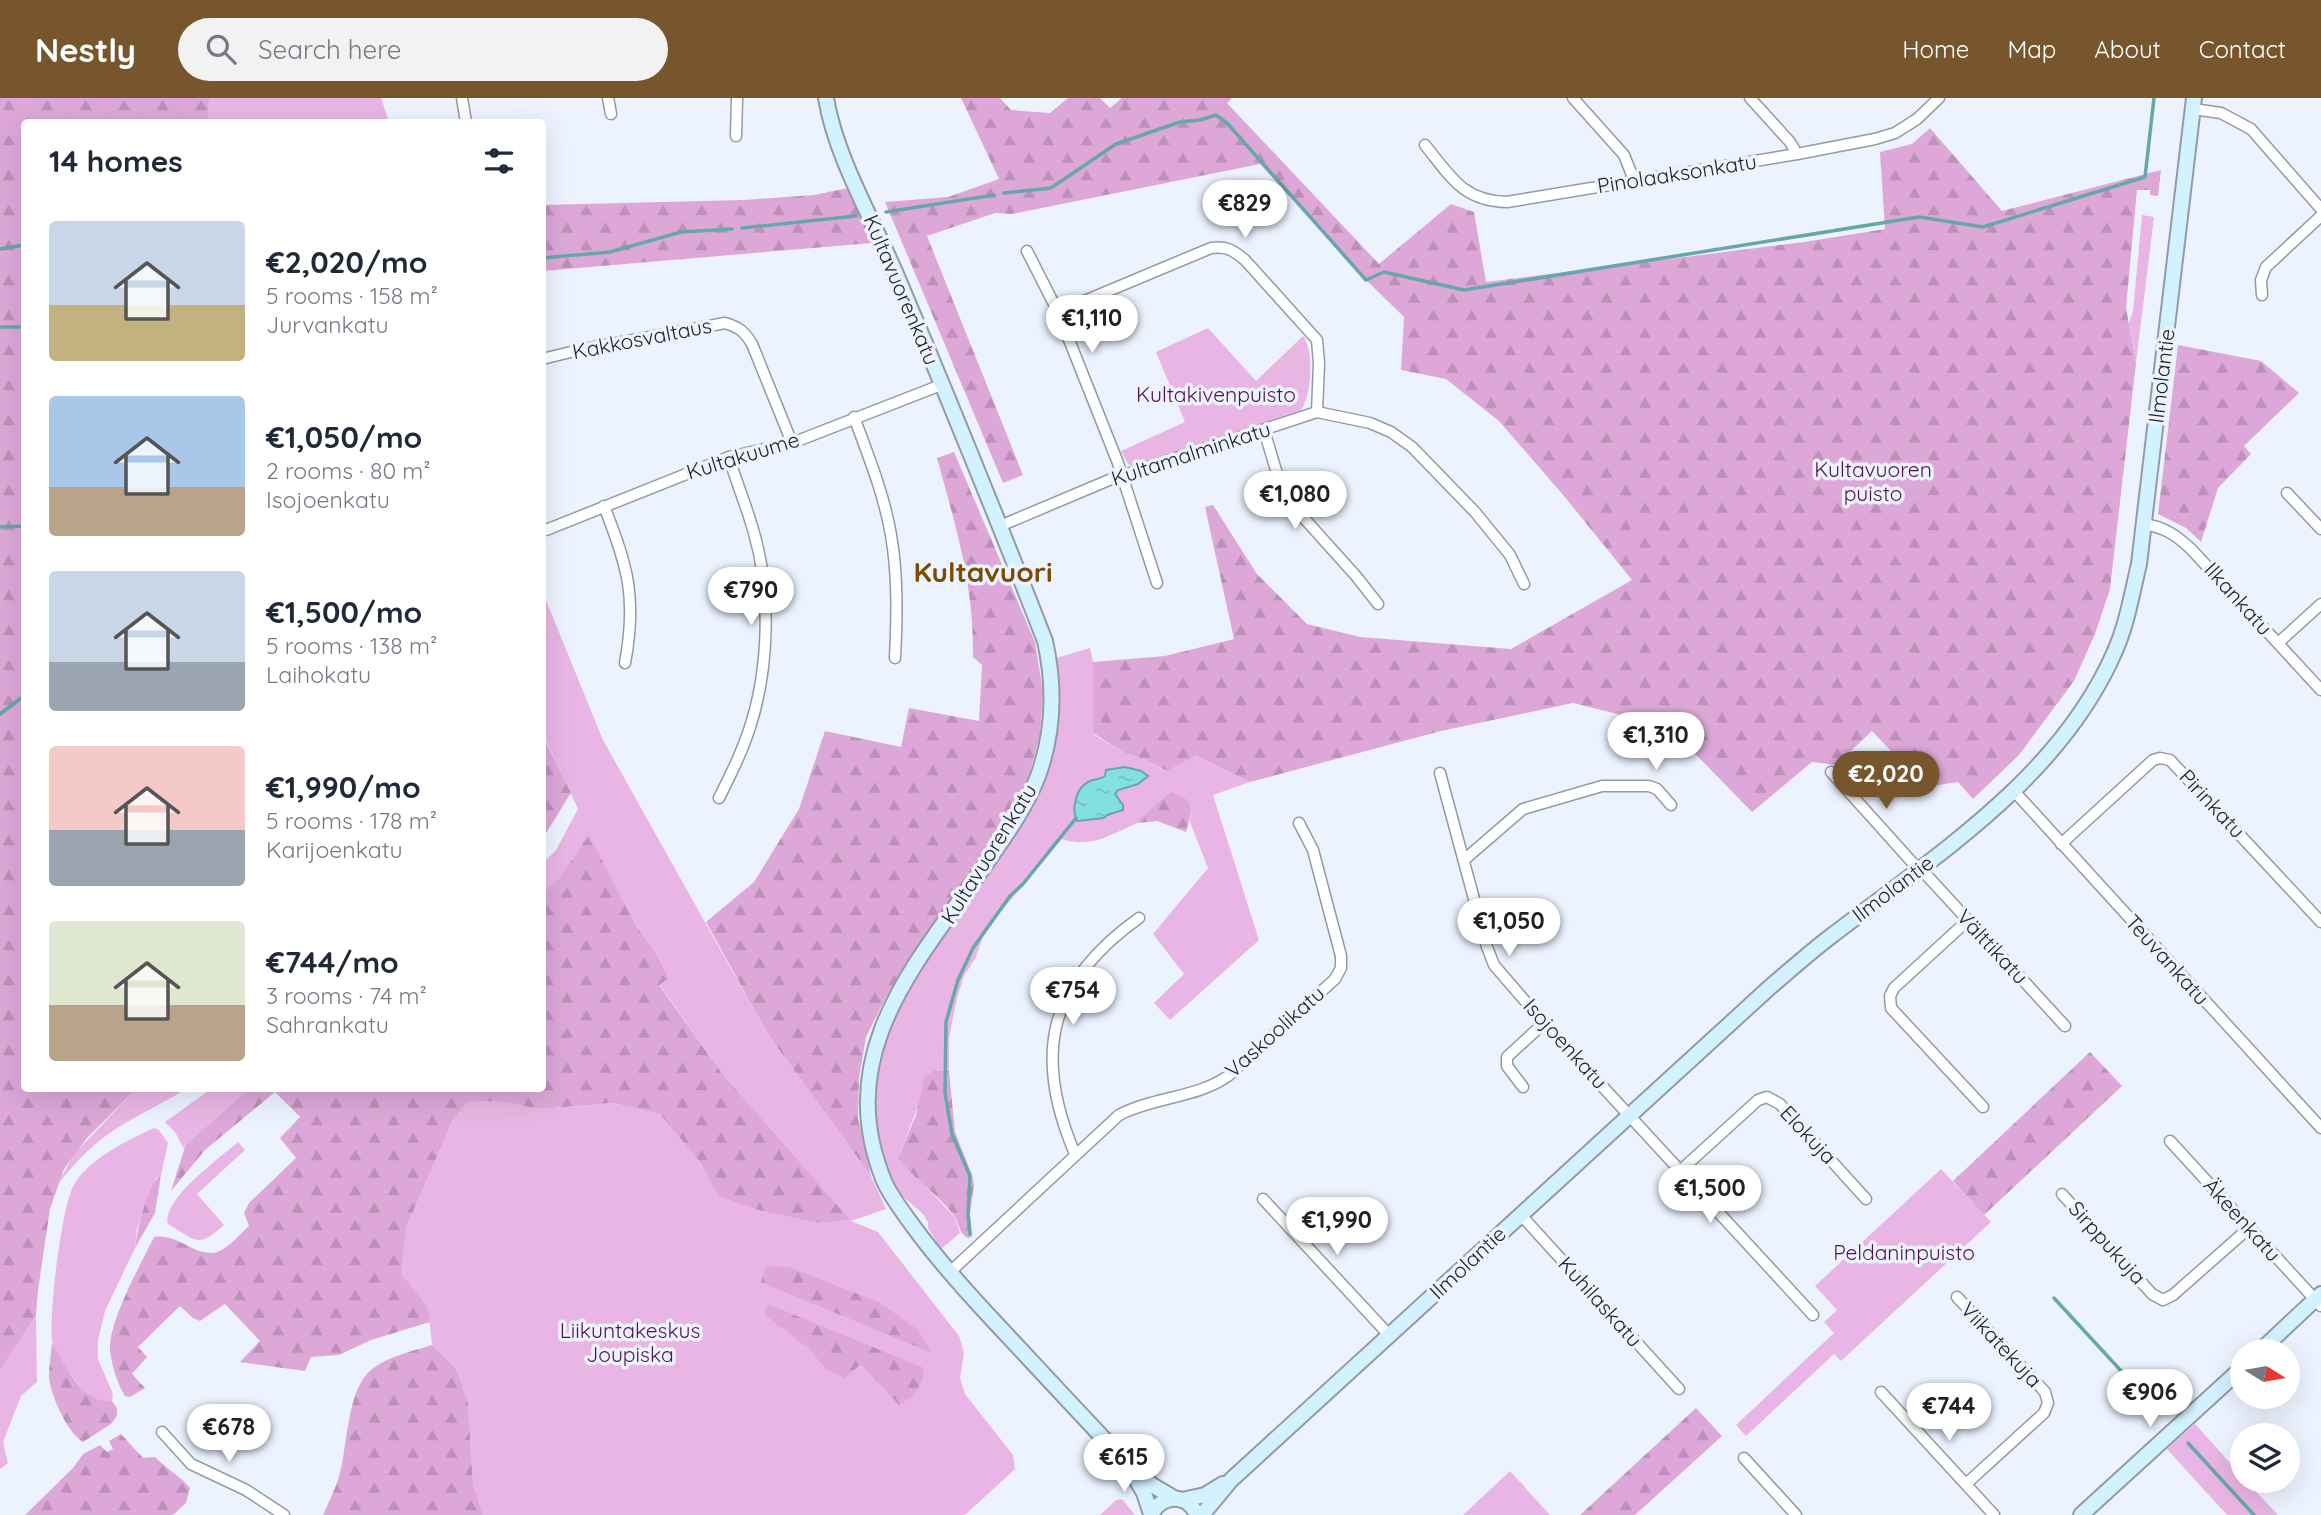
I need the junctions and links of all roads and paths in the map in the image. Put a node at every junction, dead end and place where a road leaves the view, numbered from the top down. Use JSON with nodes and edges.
{"nodes":[{"id":1,"x":461,"y":98,"type":"edge"},
{"id":2,"x":608,"y":98,"type":"edge"},
{"id":3,"x":737,"y":98,"type":"edge"},
{"id":4,"x":826,"y":98,"type":"edge"},
{"id":5,"x":1573,"y":98,"type":"edge"},
{"id":6,"x":1750,"y":98,"type":"edge"},
{"id":7,"x":1936,"y":99,"type":"edge"},
{"id":8,"x":2194,"y":103,"type":"edge"},
{"id":9,"x":611,"y":114,"type":"dead end"},
{"id":10,"x":465,"y":119,"type":"edge"},
{"id":11,"x":736,"y":136,"type":"dead end"},
{"id":12,"x":1425,"y":145,"type":"dead end"},
{"id":13,"x":1797,"y":154,"type":"junction"},
{"id":14,"x":1634,"y":180,"type":"junction"},
{"id":15,"x":2321,"y":209,"type":"edge"},
{"id":16,"x":2321,"y":216,"type":"edge"},
{"id":17,"x":1027,"y":251,"type":"dead end"},
{"id":18,"x":2262,"y":295,"type":"dead end"},
{"id":19,"x":1058,"y":312,"type":"junction"},
{"id":20,"x":546,"y":358,"type":"edge"},
{"id":21,"x":942,"y":385,"type":"junction"},
{"id":22,"x":1317,"y":412,"type":"junction"},
{"id":23,"x":854,"y":417,"type":"junction"},
{"id":24,"x":1264,"y":430,"type":"junction"},
{"id":25,"x":792,"y":443,"type":"junction"},
{"id":26,"x":729,"y":457,"type":"junction"},
{"id":27,"x":1123,"y":476,"type":"junction"},
{"id":28,"x":2287,"y":493,"type":"dead end"},
{"id":29,"x":604,"y":506,"type":"junction"},
{"id":30,"x":2144,"y":524,"type":"junction"},
{"id":31,"x":1000,"y":526,"type":"junction"},
{"id":32,"x":2321,"y":529,"type":"edge"},
{"id":33,"x":546,"y":530,"type":"dead end"},
{"id":34,"x":1157,"y":583,"type":"dead end"},
{"id":35,"x":1524,"y":584,"type":"dead end"},
{"id":36,"x":1378,"y":604,"type":"dead end"},
{"id":37,"x":2321,"y":604,"type":"edge"},
{"id":38,"x":2278,"y":643,"type":"junction"},
{"id":39,"x":895,"y":658,"type":"dead end"},
{"id":40,"x":625,"y":663,"type":"dead end"},
{"id":41,"x":2321,"y":690,"type":"edge"},
{"id":42,"x":1831,"y":772,"type":"dead end"},
{"id":43,"x":1440,"y":773,"type":"dead end"},
{"id":44,"x":2014,"y":791,"type":"junction"},
{"id":45,"x":719,"y":798,"type":"dead end"},
{"id":46,"x":1671,"y":805,"type":"dead end"},
{"id":47,"x":1299,"y":823,"type":"dead end"},
{"id":48,"x":2061,"y":844,"type":"junction"},
{"id":49,"x":1464,"y":860,"type":"junction"},
{"id":50,"x":1919,"y":869,"type":"junction"},
{"id":51,"x":1139,"y":918,"type":"dead end"},
{"id":52,"x":1967,"y":921,"type":"junction"},
{"id":53,"x":2321,"y":922,"type":"edge"},
{"id":54,"x":1544,"y":1023,"type":"junction"},
{"id":55,"x":2065,"y":1026,"type":"dead end"},
{"id":56,"x":1523,"y":1087,"type":"dead end"},
{"id":57,"x":1983,"y":1107,"type":"dead end"},
{"id":58,"x":1630,"y":1115,"type":"junction"},
{"id":59,"x":2321,"y":1128,"type":"edge"},
{"id":60,"x":2169,"y":1141,"type":"dead end"},
{"id":61,"x":1075,"y":1154,"type":"junction"},
{"id":62,"x":1681,"y":1170,"type":"junction"},
{"id":63,"x":2062,"y":1194,"type":"dead end"},
{"id":64,"x":1263,"y":1199,"type":"dead end"},
{"id":65,"x":1867,"y":1199,"type":"dead end"},
{"id":66,"x":1521,"y":1215,"type":"junction"},
{"id":67,"x":2249,"y":1228,"type":"junction"},
{"id":68,"x":950,"y":1272,"type":"junction"},
{"id":69,"x":1957,"y":1297,"type":"dead end"},
{"id":70,"x":2319,"y":1300,"type":"edge"},
{"id":71,"x":1813,"y":1315,"type":"dead end"},
{"id":72,"x":1389,"y":1335,"type":"junction"},
{"id":73,"x":2274,"y":1339,"type":"edge"},
{"id":74,"x":2230,"y":1379,"type":"edge"},
{"id":75,"x":1679,"y":1389,"type":"dead end"},
{"id":76,"x":1881,"y":1392,"type":"dead end"},
{"id":77,"x":162,"y":1432,"type":"dead end"},
{"id":78,"x":1744,"y":1458,"type":"dead end"},
{"id":79,"x":1125,"y":1461,"type":"junction"},
{"id":80,"x":1231,"y":1480,"type":"junction"},
{"id":81,"x":1966,"y":1484,"type":"junction"},
{"id":82,"x":1178,"y":1499,"type":"junction"},
{"id":83,"x":1151,"y":1514,"type":"edge"},
{"id":84,"x":284,"y":1515,"type":"edge"},
{"id":85,"x":1197,"y":1515,"type":"edge"},
{"id":86,"x":1202,"y":1515,"type":"edge"},
{"id":87,"x":1796,"y":1515,"type":"edge"},
{"id":88,"x":1994,"y":1515,"type":"edge"},
{"id":89,"x":2081,"y":1515,"type":"edge"}],
"edges":[{"from":1,"to":10,"type":"street"},
{"from":2,"to":9,"type":"street"},
{"from":3,"to":11,"type":"street"},
{"from":4,"to":21,"type":"street","name":"Kultavuorenkatu"},
{"from":5,"to":14,"type":"street"},
{"from":6,"to":13,"type":"street"},
{"from":7,"to":13,"type":"street","name":"Pinolaaksonkatu"},
{"from":8,"to":15,"type":"street"},
{"from":8,"to":30,"type":"street","name":"Ilmolantie"},
{"from":12,"to":14,"type":"street","name":"Pinolaaksonkatu"},
{"from":13,"to":14,"type":"street","name":"Pinolaaksonkatu"},
{"from":16,"to":18,"type":"street"},
{"from":17,"to":19,"type":"street"},
{"from":19,"to":22,"type":"street"},
{"from":19,"to":27,"type":"street"},
{"from":20,"to":25,"type":"street","name":"Kakkosvaltaus"},
{"from":21,"to":23,"type":"street","name":"Kultakuume"},
{"from":21,"to":31,"type":"street","name":"Kultavuorenkatu"},
{"from":22,"to":24,"type":"street","name":"Kultamalminkatu"},
{"from":22,"to":35,"type":"street"},
{"from":23,"to":25,"type":"street","name":"Kultakuume"},
{"from":23,"to":39,"type":"street"},
{"from":24,"to":27,"type":"street","name":"Kultamalminkatu"},
{"from":24,"to":36,"type":"street"},
{"from":25,"to":26,"type":"street","name":"Kultakuume"},
{"from":26,"to":29,"type":"street","name":"Kultakuume"},
{"from":26,"to":45,"type":"street"},
{"from":27,"to":31,"type":"street","name":"Kultamalminkatu"},
{"from":27,"to":34,"type":"street"},
{"from":28,"to":32,"type":"street"},
{"from":29,"to":33,"type":"street","name":"Kultakuume"},
{"from":29,"to":40,"type":"street"},
{"from":30,"to":38,"type":"street","name":"Ilkankatu"},
{"from":30,"to":44,"type":"street","name":"Ilmolantie"},
{"from":31,"to":68,"type":"street","name":"Kultavuorenkatu"},
{"from":37,"to":38,"type":"street"},
{"from":38,"to":41,"type":"street","name":"Ilkankatu"},
{"from":42,"to":50,"type":"street","name":"Välttikatu"},
{"from":43,"to":49,"type":"street","name":"Isojoenkatu"},
{"from":44,"to":48,"type":"street","name":"Teuvankatu"},
{"from":44,"to":50,"type":"street","name":"Ilmolantie"},
{"from":46,"to":49,"type":"street"},
{"from":47,"to":61,"type":"street","name":"Vaskoolikatu"},
{"from":48,"to":53,"type":"street","name":"Pirinkatu"},
{"from":48,"to":59,"type":"street","name":"Teuvankatu"},
{"from":49,"to":54,"type":"street","name":"Isojoenkatu"},
{"from":50,"to":52,"type":"street","name":"Välttikatu"},
{"from":50,"to":58,"type":"street","name":"Ilmolantie"},
{"from":51,"to":61,"type":"street"},
{"from":52,"to":55,"type":"street","name":"Välttikatu"},
{"from":52,"to":57,"type":"street"},
{"from":54,"to":56,"type":"street"},
{"from":54,"to":58,"type":"street","name":"Isojoenkatu"},
{"from":58,"to":62,"type":"street","name":"Isojoenkatu"},
{"from":58,"to":66,"type":"street","name":"Ilmolantie"},
{"from":60,"to":67,"type":"street","name":"Äkeenkatu"},
{"from":61,"to":68,"type":"street","name":"Vaskoolikatu"},
{"from":62,"to":65,"type":"street","name":"Elokuja"},
{"from":62,"to":71,"type":"street","name":"Isojoenkatu"},
{"from":63,"to":67,"type":"street","name":"Sirppukuja"},
{"from":64,"to":72,"type":"street"},
{"from":66,"to":72,"type":"street","name":"Ilmolantie"},
{"from":66,"to":75,"type":"street","name":"Kuhilaskatu"},
{"from":67,"to":70,"type":"street","name":"Äkeenkatu"},
{"from":68,"to":79,"type":"street","name":"Kultavuorenkatu"},
{"from":69,"to":81,"type":"street","name":"Viikatekuja"},
{"from":70,"to":73,"type":"street"},
{"from":72,"to":80,"type":"street","name":"Ilmolantie"},
{"from":74,"to":89,"type":"street"},
{"from":76,"to":81,"type":"street"},
{"from":77,"to":84,"type":"street"},
{"from":78,"to":87,"type":"street"},
{"from":79,"to":82,"type":"street","name":"Kultavuorenkatu"},
{"from":79,"to":83,"type":"street","name":"Kultavuorenkatu"},
{"from":80,"to":82,"type":"street","name":"Ilmolantie"},
{"from":80,"to":86,"type":"street","name":"Ilmolantie"},
{"from":81,"to":88,"type":"street"},
{"from":82,"to":83,"type":"street","name":"Ilmolantie"},
{"from":82,"to":85,"type":"street","name":"Kultavuorenkatu"}]}
